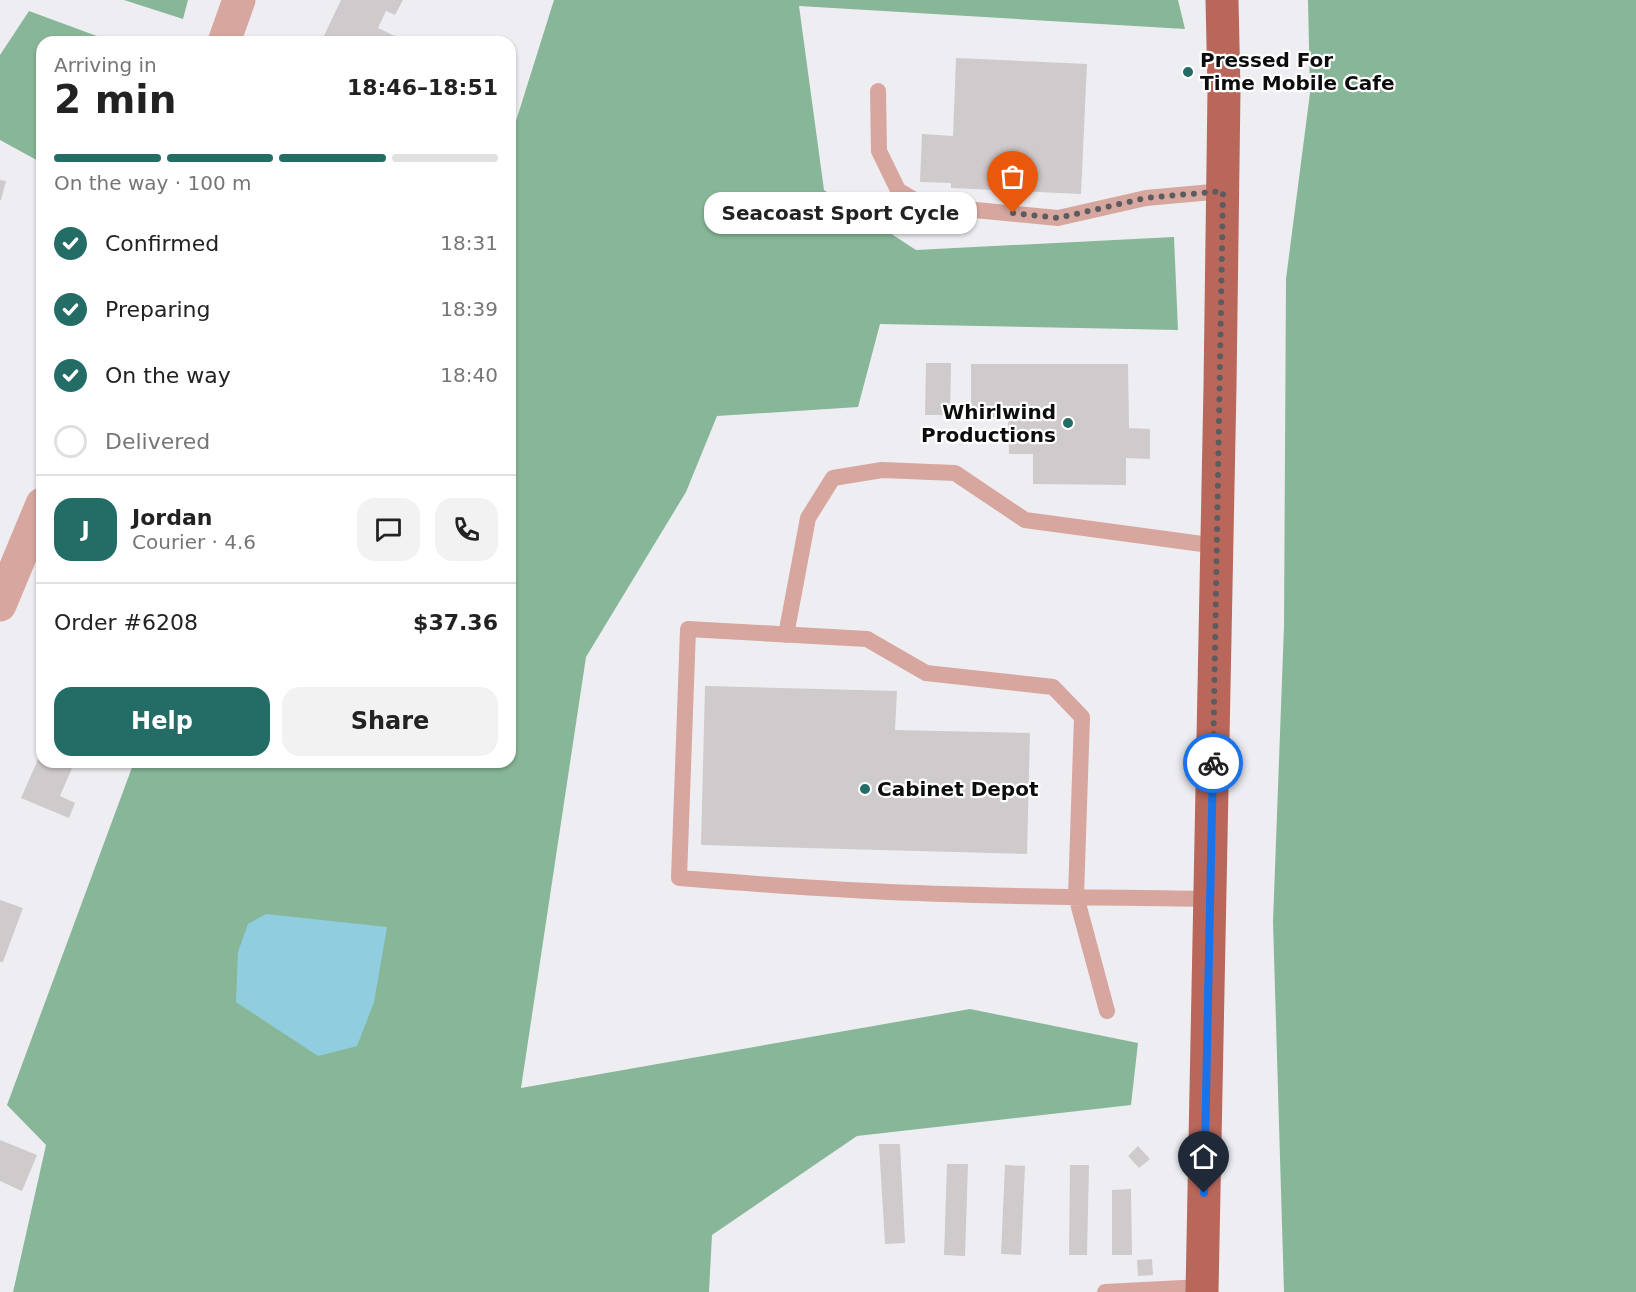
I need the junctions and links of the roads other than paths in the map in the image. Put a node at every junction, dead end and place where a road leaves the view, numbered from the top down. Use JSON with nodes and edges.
{"nodes":[{"id":1,"x":239,"y":0,"type":"edge"},
{"id":2,"x":1222,"y":0,"type":"edge"},
{"id":3,"x":226,"y":36,"type":"edge"},
{"id":4,"x":878,"y":91,"type":"dead end"},
{"id":5,"x":1223,"y":191,"type":"junction"},
{"id":6,"x":36,"y":518,"type":"edge"},
{"id":7,"x":1217,"y":546,"type":"junction"},
{"id":8,"x":0,"y":605,"type":"edge"},
{"id":9,"x":786,"y":635,"type":"junction"},
{"id":10,"x":1076,"y":896,"type":"junction"},
{"id":11,"x":1211,"y":899,"type":"junction"},
{"id":12,"x":1107,"y":1011,"type":"dead end"},
{"id":13,"x":1202,"y":1290,"type":"edge"},
{"id":14,"x":1105,"y":1292,"type":"edge"}],
"edges":[{"from":1,"to":3,"type":"street"},
{"from":2,"to":5,"type":"main road"},
{"from":4,"to":5,"type":"lane"},
{"from":5,"to":7,"type":"main road"},
{"from":6,"to":8,"type":"street"},
{"from":7,"to":9,"type":"lane"},
{"from":7,"to":11,"type":"main road"},
{"from":9,"to":10,"type":"lane"},
{"from":9,"to":10,"type":"lane"},
{"from":10,"to":11,"type":"lane"},
{"from":10,"to":12,"type":"lane"},
{"from":11,"to":13,"type":"main road"},
{"from":13,"to":14,"type":"lane"}]}
